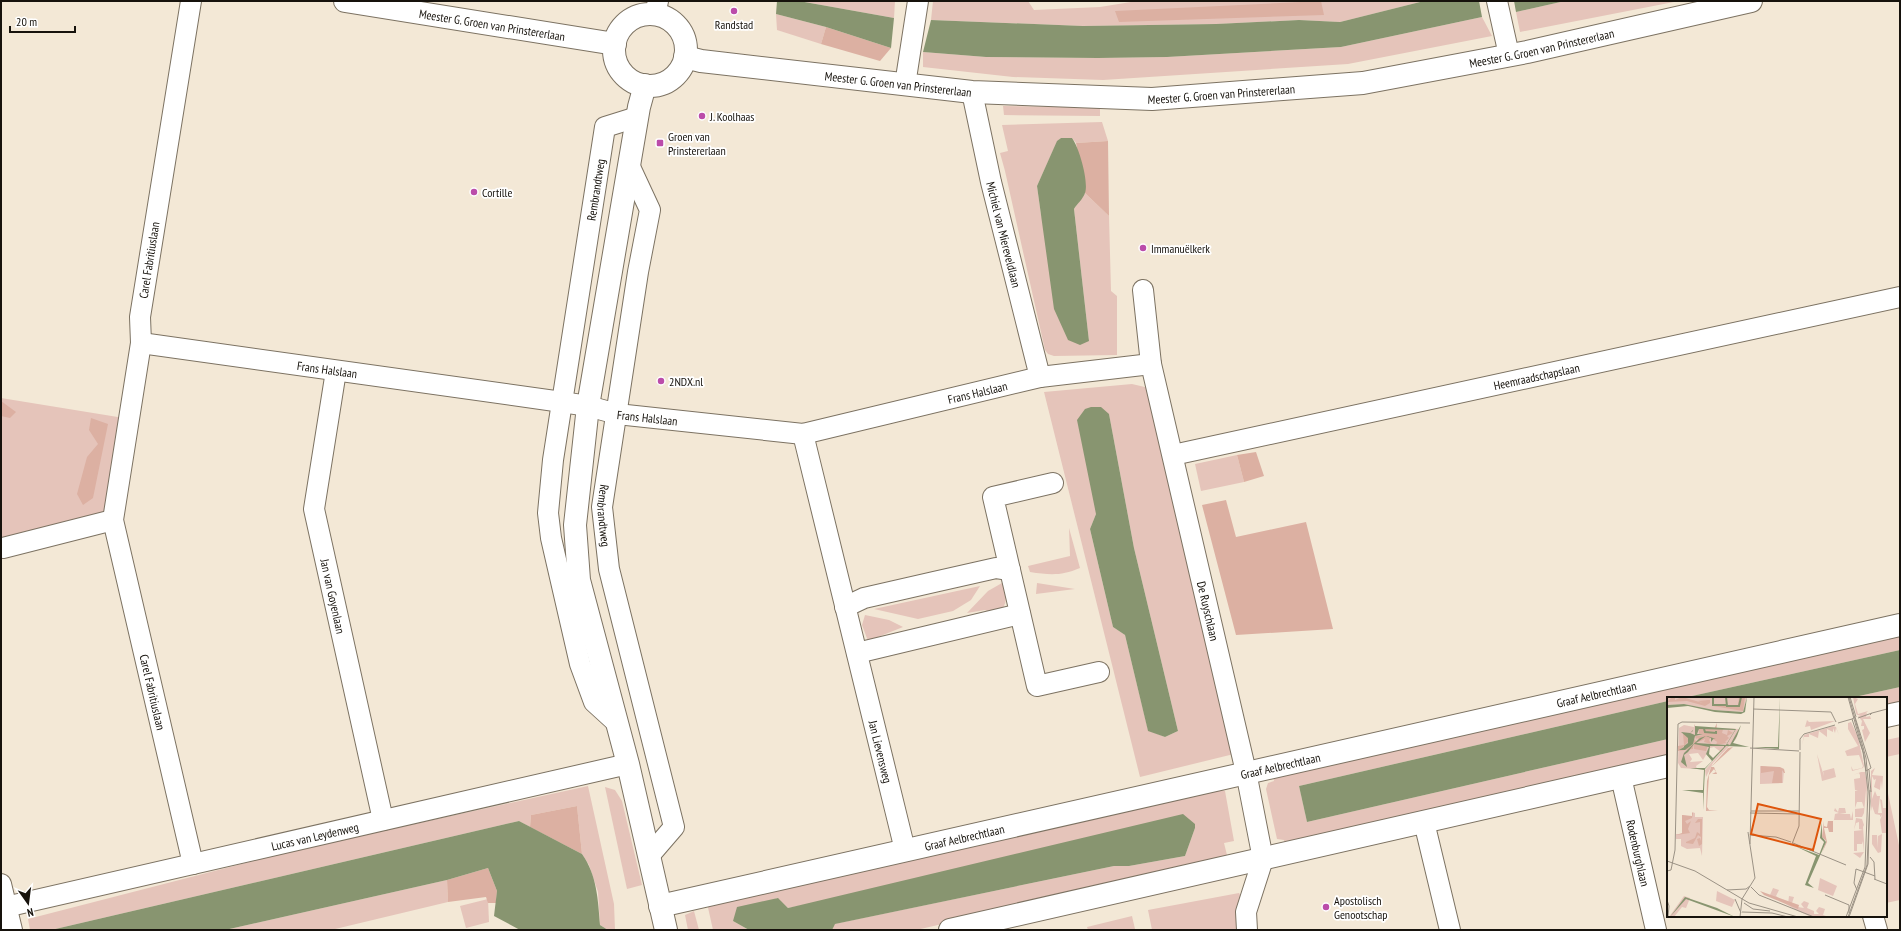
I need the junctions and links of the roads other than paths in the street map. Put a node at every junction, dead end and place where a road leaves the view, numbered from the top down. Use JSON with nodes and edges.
{"nodes":[{"id":1,"x":192,"y":1,"type":"edge"},
{"id":2,"x":345,"y":1,"type":"edge"},
{"id":3,"x":918,"y":1,"type":"edge"},
{"id":4,"x":1496,"y":1,"type":"edge"},
{"id":5,"x":1739,"y":2,"type":"edge"},
{"id":6,"x":401,"y":5,"type":"edge"},
{"id":7,"x":656,"y":8,"type":"edge"},
{"id":8,"x":615,"y":44,"type":"junction"},
{"id":9,"x":1509,"y":55,"type":"junction"},
{"id":10,"x":685,"y":57,"type":"junction"},
{"id":11,"x":645,"y":85,"type":"junction"},
{"id":12,"x":905,"y":85,"type":"junction"},
{"id":13,"x":972,"y":92,"type":"junction"},
{"id":14,"x":637,"y":117,"type":"junction"},
{"id":15,"x":630,"y":167,"type":"junction"},
{"id":16,"x":1143,"y":290,"type":"dead end"},
{"id":17,"x":1900,"y":297,"type":"edge"},
{"id":18,"x":142,"y":343,"type":"junction"},
{"id":19,"x":1151,"y":364,"type":"junction"},
{"id":20,"x":336,"y":371,"type":"junction"},
{"id":21,"x":1040,"y":377,"type":"junction"},
{"id":22,"x":562,"y":402,"type":"junction"},
{"id":23,"x":588,"y":406,"type":"junction"},
{"id":24,"x":617,"y":414,"type":"junction"},
{"id":25,"x":803,"y":434,"type":"junction"},
{"id":26,"x":1173,"y":455,"type":"junction"},
{"id":27,"x":1053,"y":483,"type":"dead end"},
{"id":28,"x":113,"y":520,"type":"junction"},
{"id":29,"x":3,"y":548,"type":"dead end"},
{"id":30,"x":1010,"y":570,"type":"junction"},
{"id":31,"x":845,"y":607,"type":"junction"},
{"id":32,"x":1020,"y":614,"type":"junction"},
{"id":33,"x":1900,"y":624,"type":"edge"},
{"id":34,"x":857,"y":653,"type":"junction"},
{"id":35,"x":1099,"y":672,"type":"dead end"},
{"id":36,"x":1900,"y":713,"type":"edge"},
{"id":37,"x":1887,"y":716,"type":"edge"},
{"id":38,"x":617,"y":723,"type":"junction"},
{"id":39,"x":628,"y":764,"type":"junction"},
{"id":40,"x":1667,"y":766,"type":"edge"},
{"id":41,"x":1246,"y":772,"type":"junction"},
{"id":42,"x":1621,"y":777,"type":"junction"},
{"id":43,"x":383,"y":820,"type":"junction"},
{"id":44,"x":1424,"y":822,"type":"junction"},
{"id":45,"x":905,"y":850,"type":"junction"},
{"id":46,"x":649,"y":856,"type":"junction"},
{"id":47,"x":1263,"y":858,"type":"junction"},
{"id":48,"x":193,"y":864,"type":"junction"},
{"id":49,"x":1,"y":884,"type":"edge"},
{"id":50,"x":660,"y":906,"type":"junction"},
{"id":51,"x":4,"y":907,"type":"edge"},
{"id":52,"x":1874,"y":917,"type":"edge"},
{"id":53,"x":12,"y":930,"type":"edge"},
{"id":54,"x":666,"y":930,"type":"edge"},
{"id":55,"x":950,"y":930,"type":"edge"},
{"id":56,"x":1247,"y":930,"type":"edge"},
{"id":57,"x":1450,"y":930,"type":"edge"},
{"id":58,"x":1656,"y":930,"type":"edge"},
{"id":59,"x":1877,"y":930,"type":"edge"}],
"edges":[{"from":1,"to":18,"type":"street","name":"Carel Fabritiuslaan"},
{"from":2,"to":6,"type":"street","name":"Meester G. Groen van Prinstererlaan"},
{"from":3,"to":12,"type":"street"},
{"from":4,"to":9,"type":"street"},
{"from":5,"to":9,"type":"street","name":"Meester G. Groen van Prinstererlaan"},
{"from":6,"to":8,"type":"street","name":"Meester G. Groen van Prinstererlaan"},
{"from":7,"to":8,"type":"street"},
{"from":7,"to":10,"type":"street"},
{"from":8,"to":11,"type":"street"},
{"from":9,"to":13,"type":"street","name":"Meester G. Groen van Prinstererlaan"},
{"from":10,"to":11,"type":"street"},
{"from":10,"to":12,"type":"street","name":"Meester G. Groen van Prinstererlaan"},
{"from":11,"to":14,"type":"street"},
{"from":12,"to":13,"type":"street","name":"Meester G. Groen van Prinstererlaan"},
{"from":13,"to":21,"type":"street","name":"Michiel van Miereveldlaan"},
{"from":14,"to":15,"type":"street"},
{"from":14,"to":22,"type":"street","name":"Rembrandtweg"},
{"from":15,"to":23,"type":"street"},
{"from":15,"to":24,"type":"street","name":"Rembrandtweg"},
{"from":16,"to":19,"type":"street","name":"De Ruyschlaan"},
{"from":17,"to":26,"type":"street","name":"Heemraadschapslaan"},
{"from":18,"to":20,"type":"street","name":"Frans Halslaan"},
{"from":18,"to":28,"type":"street","name":"Carel Fabritiuslaan"},
{"from":19,"to":21,"type":"street","name":"Frans Halslaan"},
{"from":19,"to":26,"type":"street","name":"De Ruyschlaan"},
{"from":20,"to":22,"type":"street","name":"Frans Halslaan"},
{"from":20,"to":43,"type":"street","name":"Jan van Goyenlaan"},
{"from":21,"to":25,"type":"street","name":"Frans Halslaan"},
{"from":22,"to":23,"type":"street","name":"Frans Halslaan"},
{"from":22,"to":38,"type":"street","name":"Rembrandtweg"},
{"from":23,"to":24,"type":"street","name":"Frans Halslaan"},
{"from":23,"to":38,"type":"street"},
{"from":24,"to":25,"type":"street","name":"Frans Halslaan"},
{"from":24,"to":46,"type":"street","name":"Rembrandtweg"},
{"from":25,"to":31,"type":"street","name":"Jan Lievensweg"},
{"from":26,"to":41,"type":"street","name":"De Ruyschlaan"},
{"from":27,"to":30,"type":"street"},
{"from":28,"to":29,"type":"street"},
{"from":28,"to":48,"type":"street","name":"Carel Fabritiuslaan"},
{"from":30,"to":31,"type":"street"},
{"from":30,"to":32,"type":"street"},
{"from":31,"to":34,"type":"street","name":"Jan Lievensweg"},
{"from":32,"to":34,"type":"street"},
{"from":32,"to":35,"type":"street"},
{"from":33,"to":41,"type":"street","name":"Graaf Aelbrechtlaan"},
{"from":34,"to":45,"type":"street","name":"Jan Lievensweg"},
{"from":36,"to":37,"type":"street"},
{"from":38,"to":39,"type":"street"},
{"from":39,"to":43,"type":"street","name":"Lucas van Leydenweg"},
{"from":39,"to":46,"type":"street"},
{"from":40,"to":42,"type":"street"},
{"from":41,"to":45,"type":"street","name":"Graaf Aelbrechtlaan"},
{"from":41,"to":47,"type":"street","name":"De Ruyschlaan"},
{"from":42,"to":44,"type":"street"},
{"from":42,"to":58,"type":"street","name":"Rodenburghlaan"},
{"from":43,"to":48,"type":"street","name":"Lucas van Leydenweg"},
{"from":44,"to":47,"type":"street"},
{"from":44,"to":57,"type":"street"},
{"from":45,"to":50,"type":"street","name":"Graaf Aelbrechtlaan"},
{"from":46,"to":50,"type":"street"},
{"from":47,"to":55,"type":"street"},
{"from":47,"to":56,"type":"street","name":"De Ruyschlaan"},
{"from":48,"to":51,"type":"street","name":"Lucas van Leydenweg"},
{"from":49,"to":51,"type":"street"},
{"from":50,"to":54,"type":"street"},
{"from":51,"to":53,"type":"street"},
{"from":52,"to":59,"type":"street"}]}
